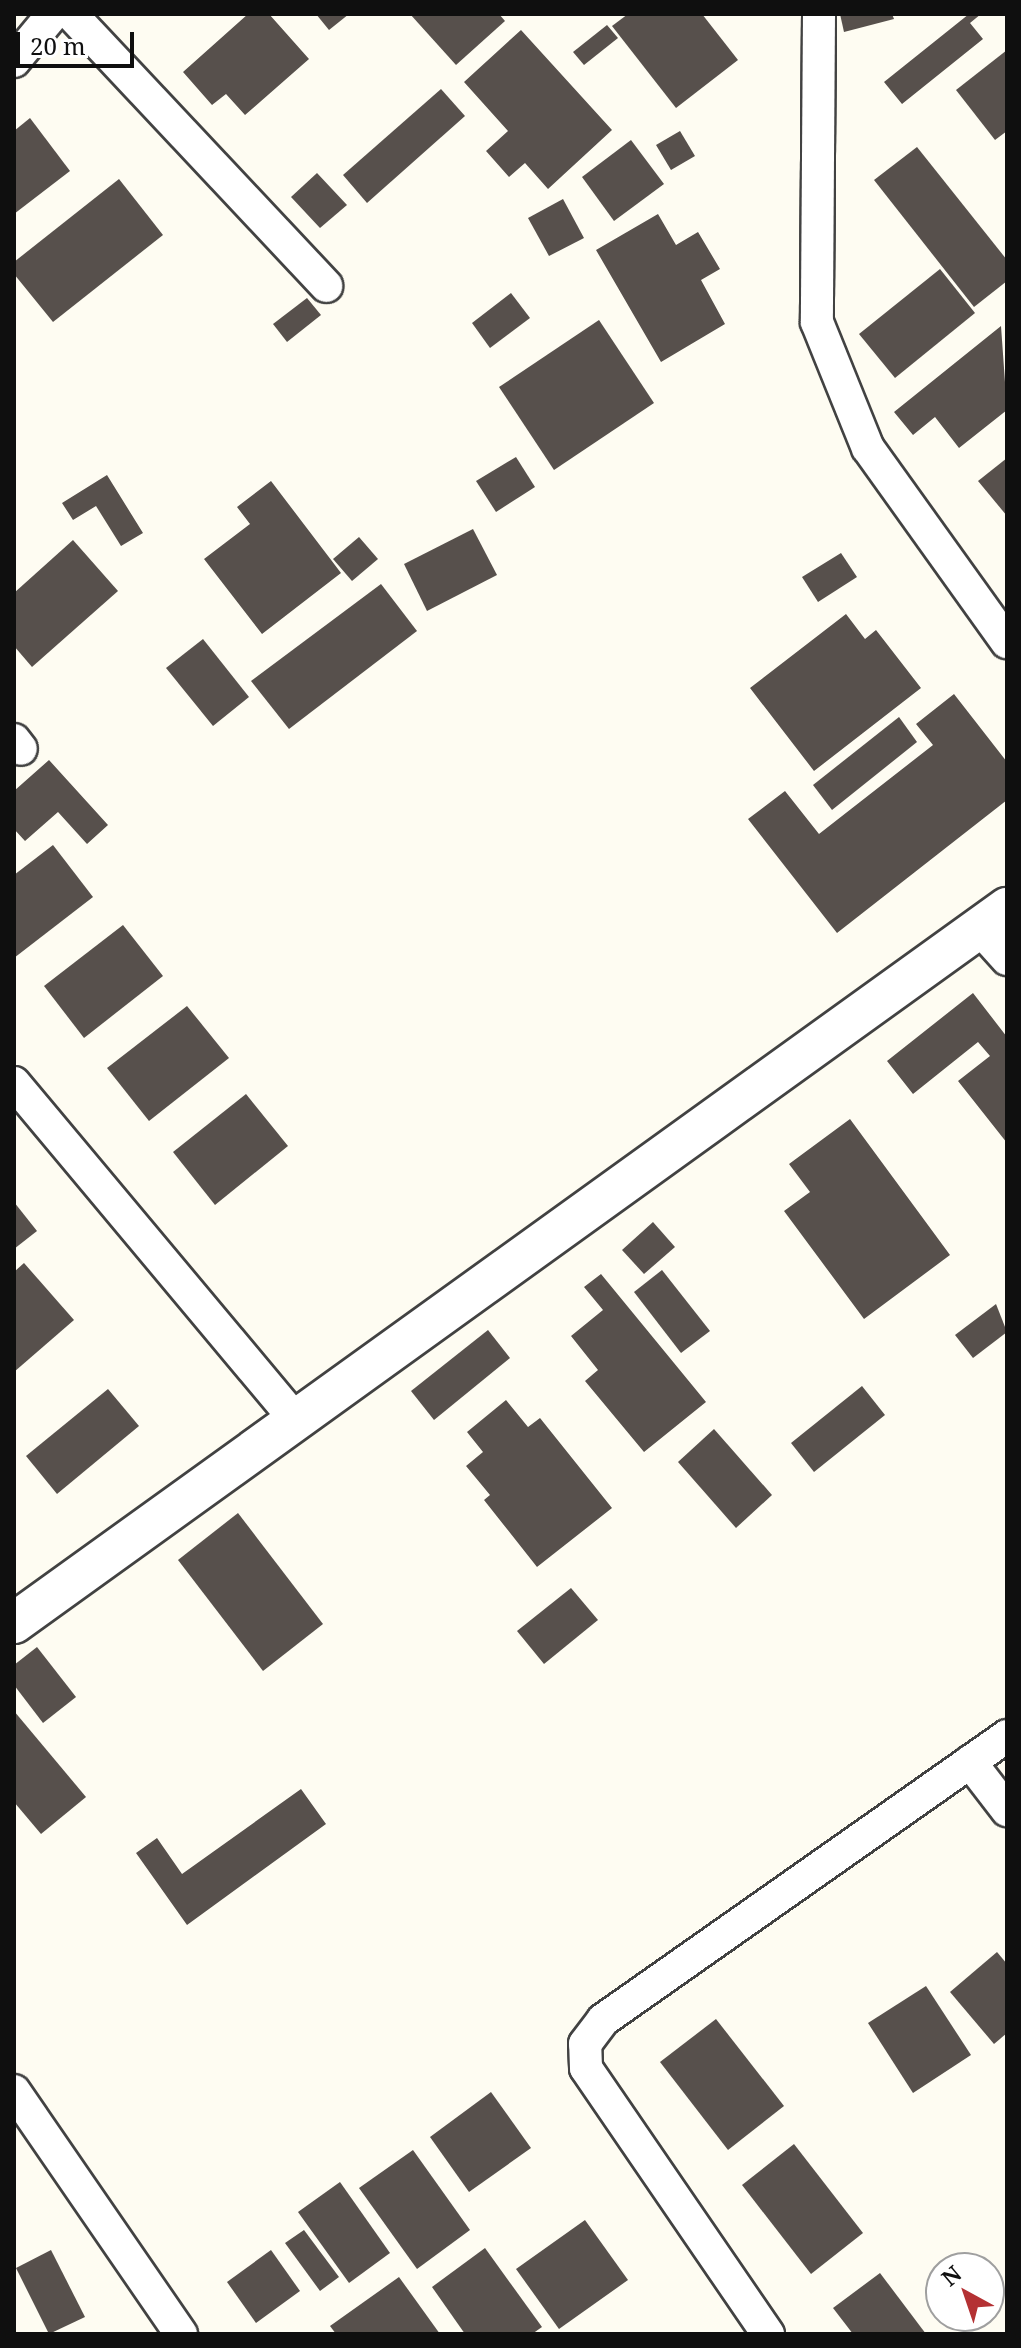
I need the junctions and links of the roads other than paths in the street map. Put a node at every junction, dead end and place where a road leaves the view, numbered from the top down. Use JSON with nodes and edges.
{"nodes":[{"id":1,"x":53,"y":14,"type":"edge"},
{"id":2,"x":71,"y":14,"type":"edge"},
{"id":3,"x":819,"y":14,"type":"edge"},
{"id":4,"x":14,"y":61,"type":"edge"},
{"id":5,"x":326,"y":286,"type":"dead end"},
{"id":6,"x":1007,"y":642,"type":"edge"},
{"id":7,"x":993,"y":918,"type":"edge"},
{"id":8,"x":1007,"y":959,"type":"edge"},
{"id":9,"x":14,"y":1083,"type":"edge"},
{"id":10,"x":296,"y":1420,"type":"junction"},
{"id":11,"x":14,"y":1623,"type":"edge"},
{"id":12,"x":1007,"y":1736,"type":"edge"},
{"id":13,"x":970,"y":1762,"type":"junction"},
{"id":14,"x":1007,"y":1810,"type":"edge"},
{"id":15,"x":14,"y":2091,"type":"edge"},
{"id":16,"x":181,"y":2334,"type":"edge"},
{"id":17,"x":768,"y":2334,"type":"edge"}],
"edges":[{"from":1,"to":4,"type":"street"},
{"from":2,"to":5,"type":"street"},
{"from":3,"to":6,"type":"street"},
{"from":7,"to":8,"type":"street"},
{"from":7,"to":10,"type":"street"},
{"from":9,"to":10,"type":"street"},
{"from":10,"to":11,"type":"street"},
{"from":12,"to":13,"type":"street"},
{"from":13,"to":14,"type":"street"},
{"from":13,"to":17,"type":"street"},
{"from":15,"to":16,"type":"street"}]}
